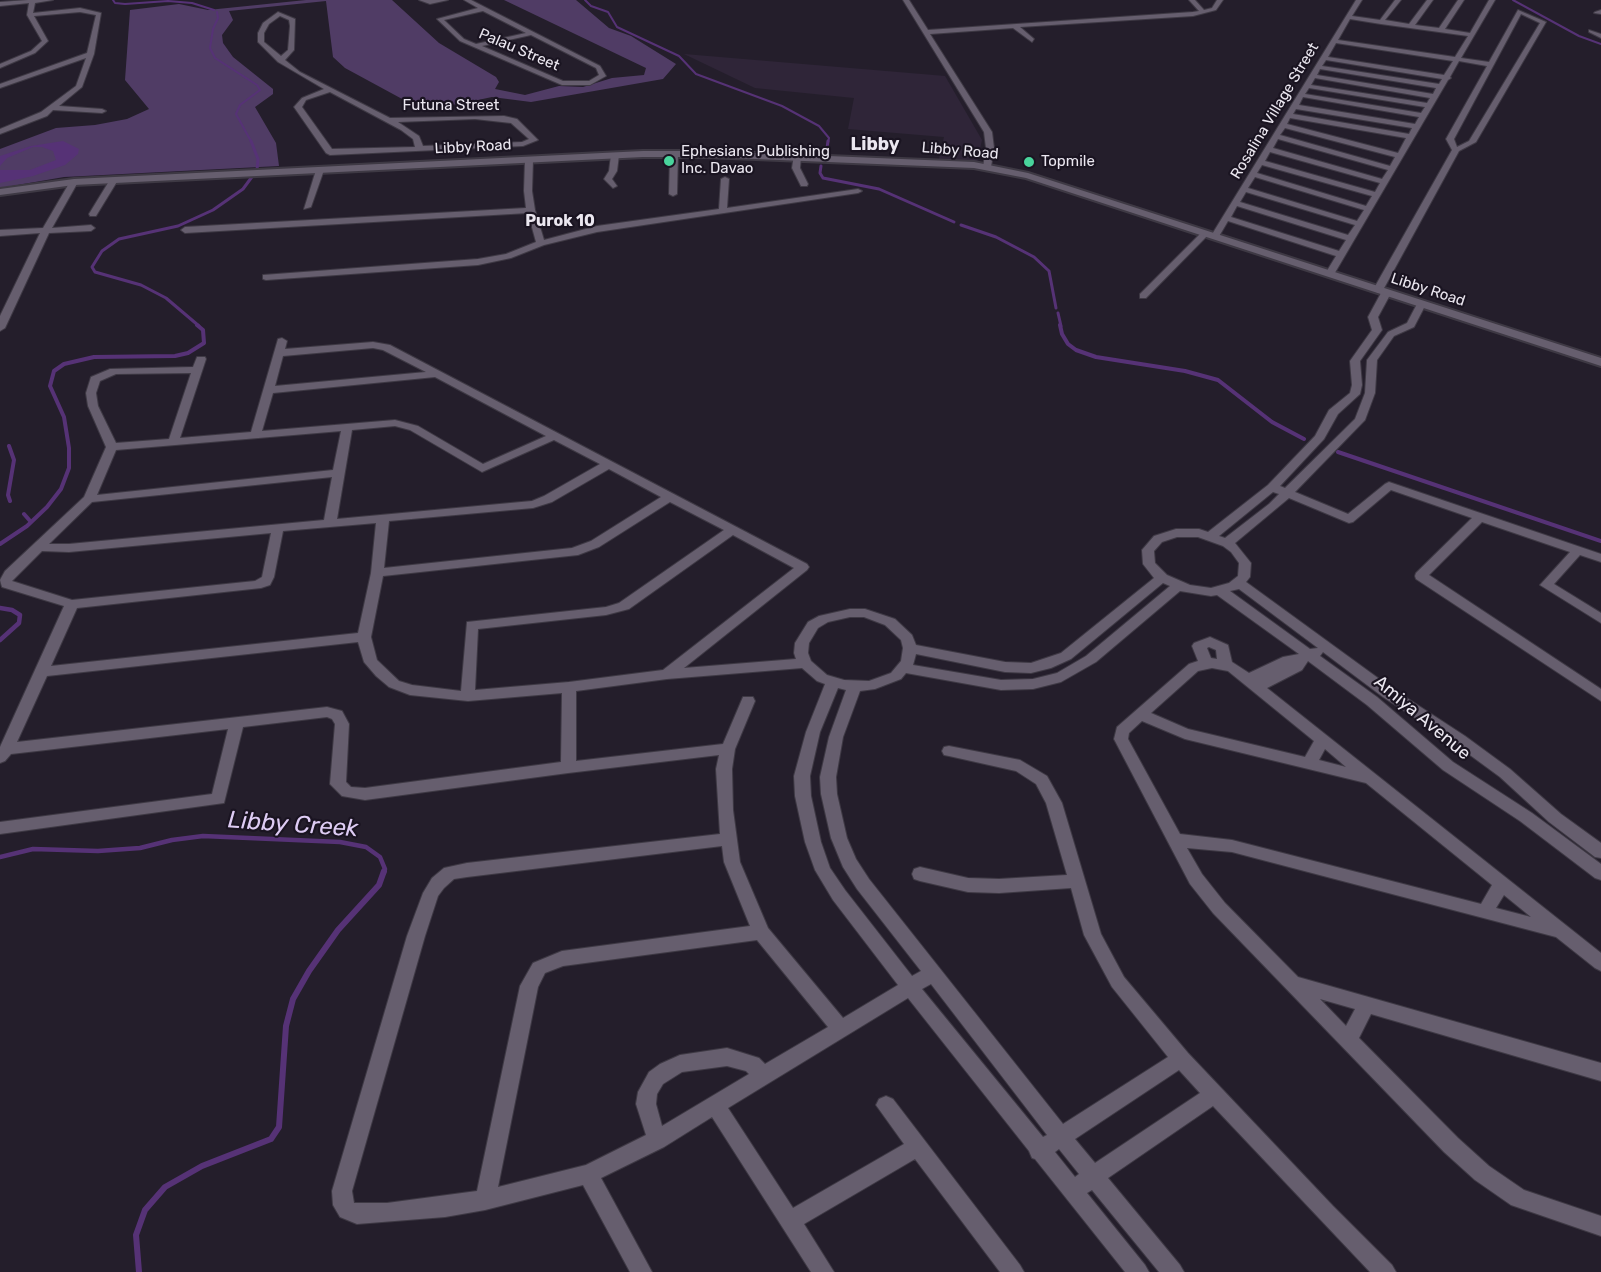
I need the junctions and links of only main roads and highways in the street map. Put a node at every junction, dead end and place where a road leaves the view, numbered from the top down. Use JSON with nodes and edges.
{"nodes":[{"id":1,"x":0,"y":192,"type":"edge"},
{"id":2,"x":1601,"y":362,"type":"edge"}],
"edges":[{"from":1,"to":2,"type":"main road","name":"Libby Road"}]}
